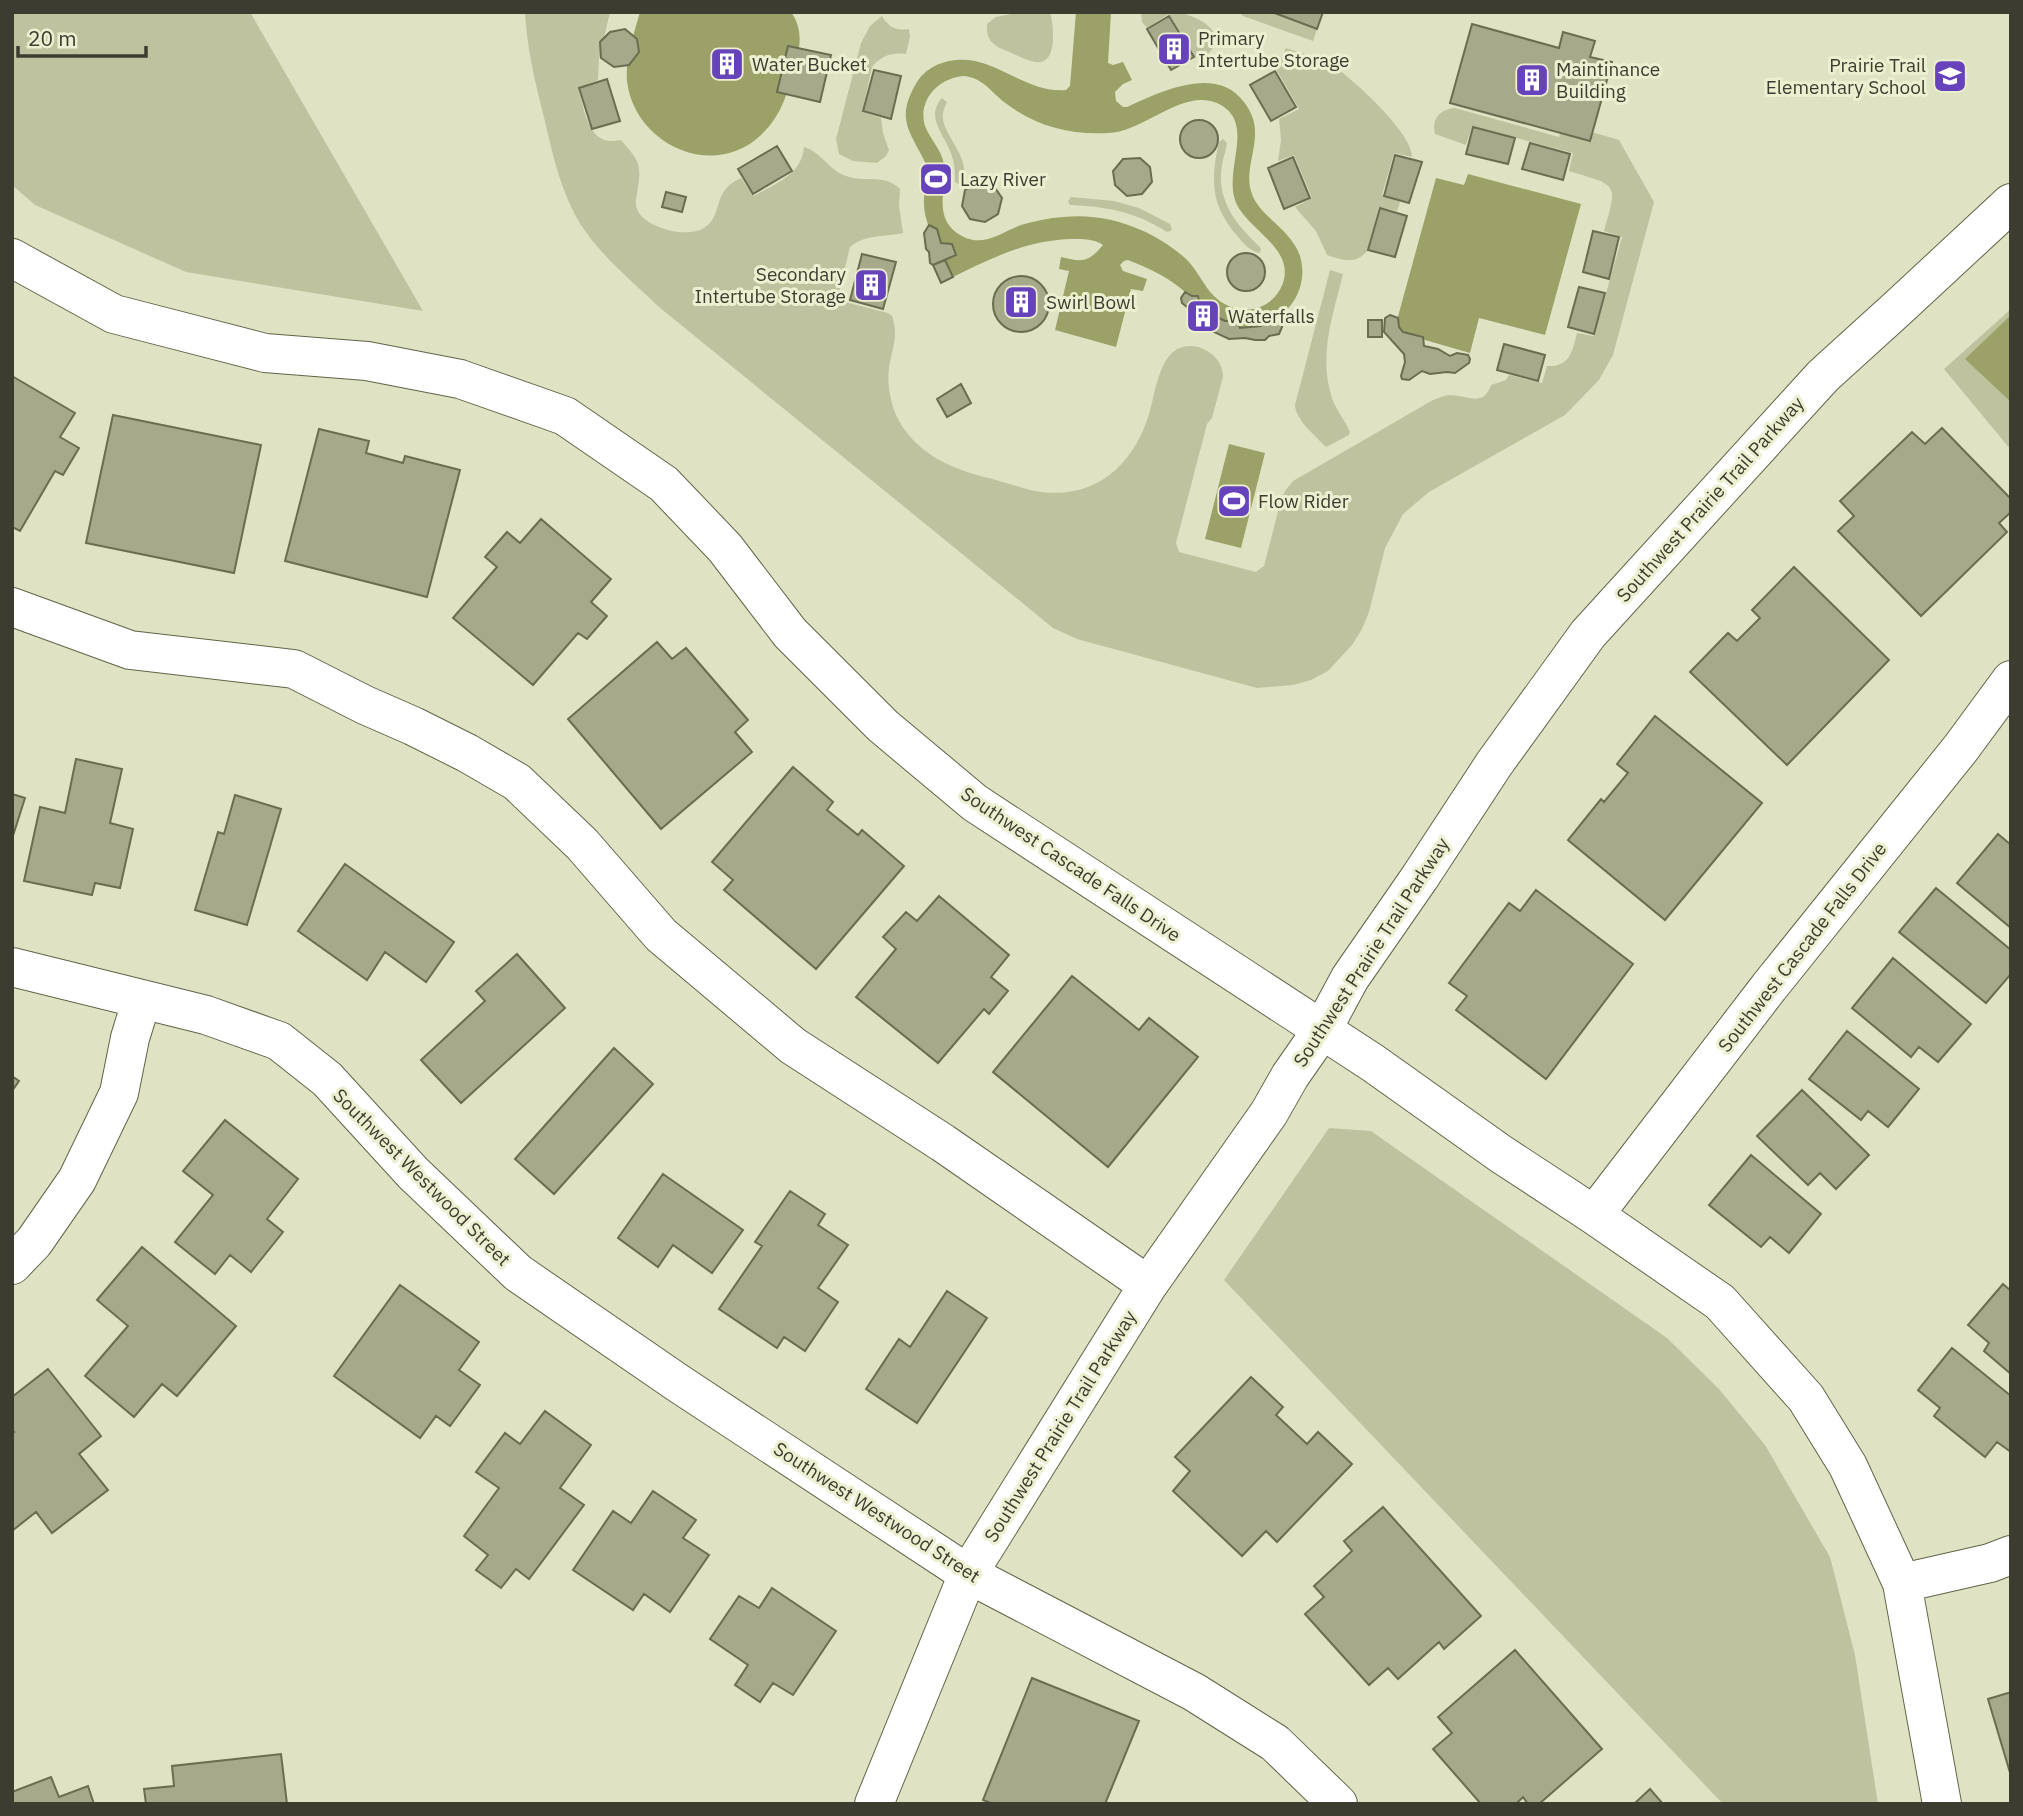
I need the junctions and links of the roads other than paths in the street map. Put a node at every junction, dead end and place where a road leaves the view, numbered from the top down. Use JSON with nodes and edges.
{"nodes":[{"id":1,"x":2011,"y":203,"type":"edge"},
{"id":2,"x":12,"y":258,"type":"edge"},
{"id":3,"x":12,"y":607,"type":"edge"},
{"id":4,"x":2011,"y":680,"type":"edge"},
{"id":5,"x":12,"y":967,"type":"edge"},
{"id":6,"x":142,"y":999,"type":"junction"},
{"id":7,"x":1322,"y":1030,"type":"junction"},
{"id":8,"x":1594,"y":1215,"type":"junction"},
{"id":9,"x":12,"y":1265,"type":"edge"},
{"id":10,"x":1148,"y":1285,"type":"junction"},
{"id":11,"x":2011,"y":1555,"type":"edge"},
{"id":12,"x":968,"y":1574,"type":"junction"},
{"id":13,"x":1902,"y":1583,"type":"junction"},
{"id":14,"x":874,"y":1804,"type":"edge"},
{"id":15,"x":1338,"y":1804,"type":"edge"},
{"id":16,"x":1942,"y":1804,"type":"edge"}],
"edges":[{"from":1,"to":7,"type":"street","name":"Southwest Prairie Trail Parkway"},
{"from":2,"to":7,"type":"street","name":"Southwest Cascade Falls Drive"},
{"from":3,"to":10,"type":"street"},
{"from":4,"to":8,"type":"street","name":"Southwest Cascade Falls Drive"},
{"from":5,"to":6,"type":"street","name":"Southwest Westwood Street"},
{"from":6,"to":9,"type":"street"},
{"from":6,"to":12,"type":"street","name":"Southwest Westwood Street"},
{"from":7,"to":8,"type":"street","name":"Southwest Cascade Falls Drive"},
{"from":7,"to":10,"type":"street","name":"Southwest Prairie Trail Parkway"},
{"from":8,"to":13,"type":"street","name":"Southwest Cascade Falls Drive"},
{"from":10,"to":12,"type":"street","name":"Southwest Prairie Trail Parkway"},
{"from":11,"to":13,"type":"street"},
{"from":12,"to":14,"type":"street","name":"Southwest Prairie Trail Parkway"},
{"from":12,"to":15,"type":"street","name":"Southwest Westwood Street"},
{"from":13,"to":16,"type":"street","name":"Southwest Cascade Falls Drive"}]}
